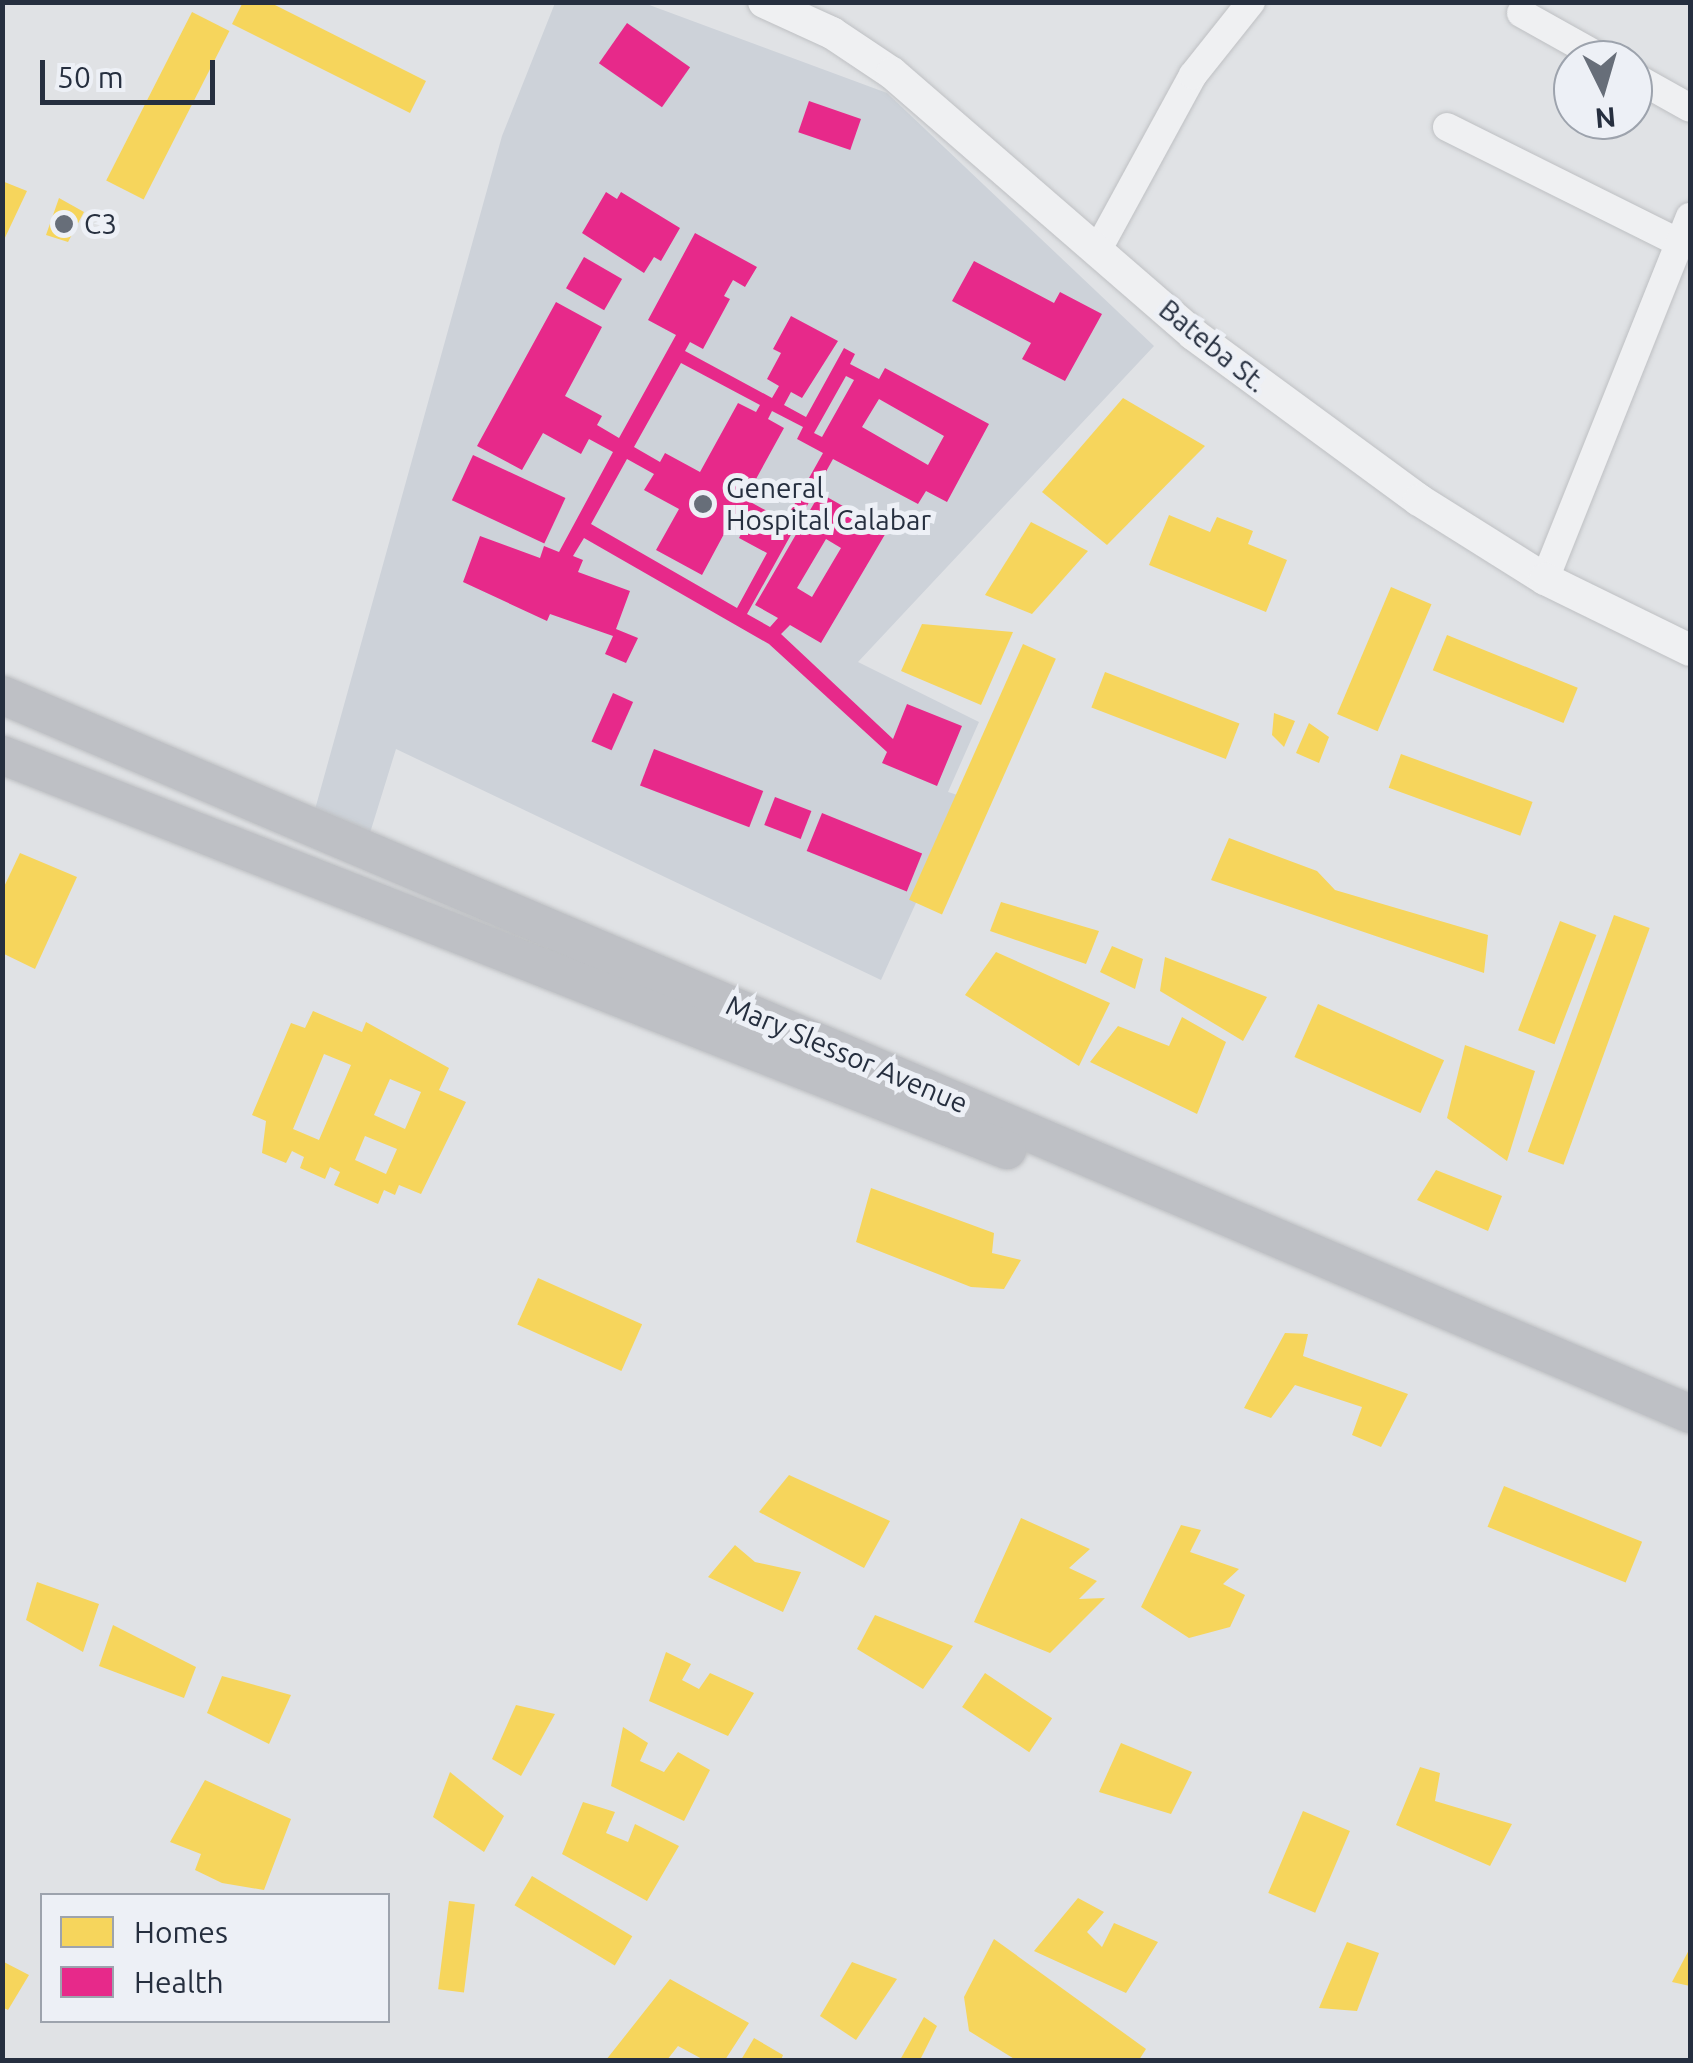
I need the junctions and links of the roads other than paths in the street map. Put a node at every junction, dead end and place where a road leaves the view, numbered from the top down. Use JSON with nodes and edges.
{"nodes":[{"id":1,"x":764,"y":2,"type":"edge"},
{"id":2,"x":1251,"y":2,"type":"edge"},
{"id":3,"x":1521,"y":13,"type":"dead end"},
{"id":4,"x":1569,"y":40,"type":"edge"},
{"id":5,"x":1653,"y":87,"type":"edge"},
{"id":6,"x":1690,"y":108,"type":"edge"},
{"id":7,"x":1448,"y":126,"type":"dead end"},
{"id":8,"x":1685,"y":230,"type":"edge"},
{"id":9,"x":1097,"y":251,"type":"junction"},
{"id":10,"x":1545,"y":580,"type":"junction"},
{"id":11,"x":1690,"y":650,"type":"edge"},
{"id":12,"x":2,"y":695,"type":"edge"},
{"id":13,"x":2,"y":755,"type":"edge"},
{"id":14,"x":1690,"y":1414,"type":"edge"},
{"id":15,"x":1690,"y":1441,"type":"edge"}],
"edges":[{"from":1,"to":9,"type":"street","name":"Bateba St."},
{"from":2,"to":9,"type":"street"},
{"from":3,"to":4,"type":"street"},
{"from":5,"to":6,"type":"street"},
{"from":7,"to":8,"type":"street"},
{"from":8,"to":10,"type":"street"},
{"from":9,"to":10,"type":"street","name":"Bateba St."},
{"from":10,"to":11,"type":"street","name":"Bateba St."},
{"from":12,"to":14,"type":"main road","name":"Mary Slessor Avenue"},
{"from":13,"to":15,"type":"main road","name":"Mary Slessor Avenue"}]}
